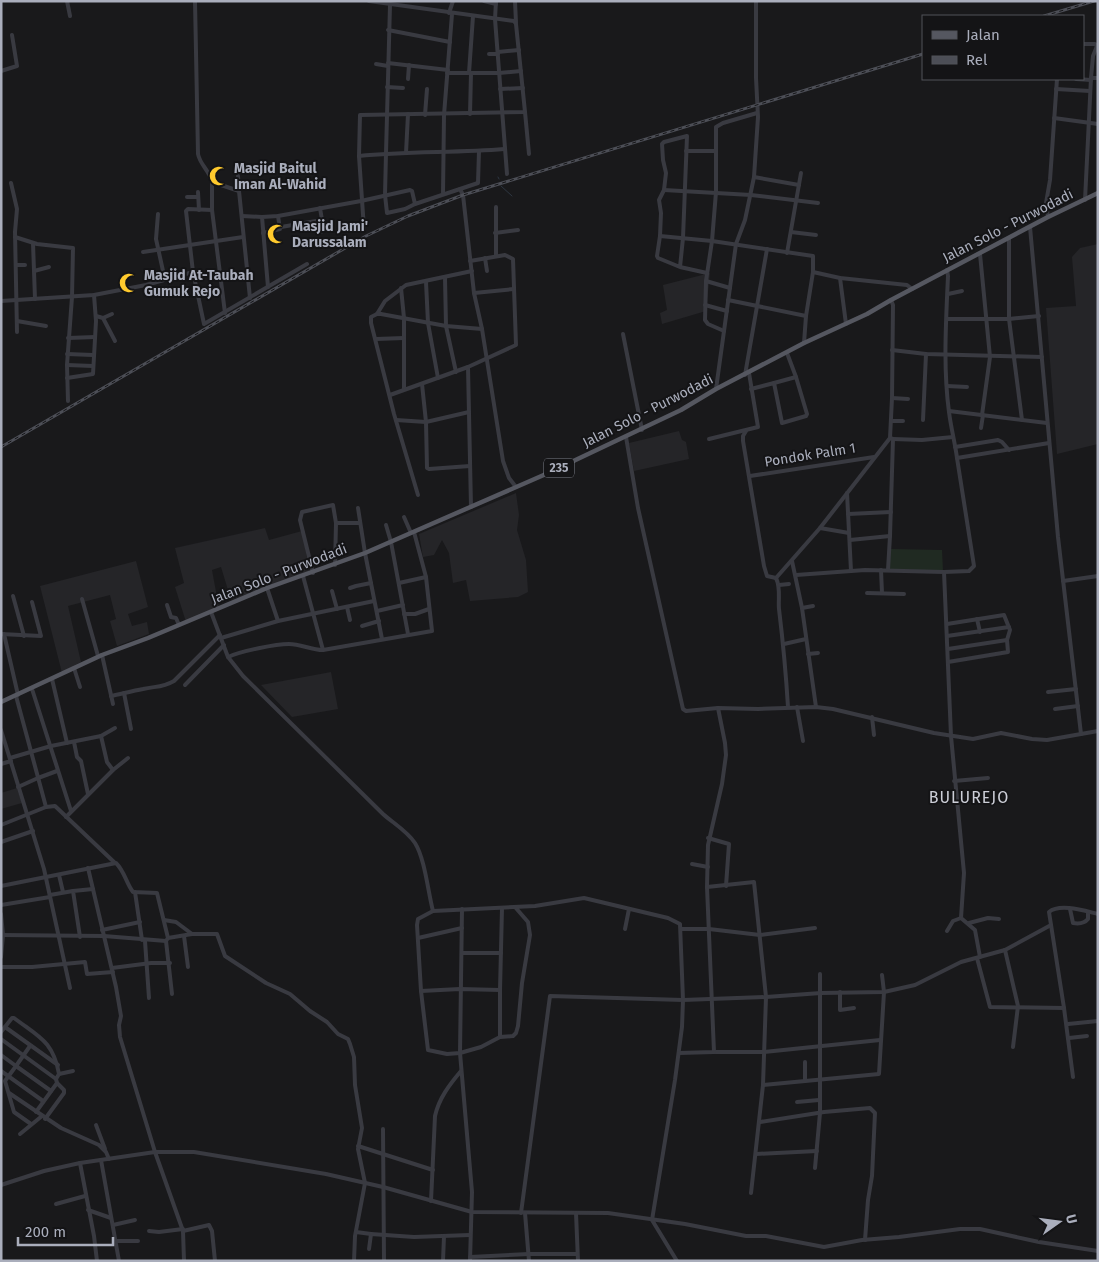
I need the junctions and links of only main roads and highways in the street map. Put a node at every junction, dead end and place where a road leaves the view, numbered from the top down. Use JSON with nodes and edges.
{"nodes":[{"id":1,"x":1098,"y":193,"type":"edge"},
{"id":2,"x":1,"y":702,"type":"edge"}],
"edges":[{"from":1,"to":2,"type":"main road","name":"Jalan Solo - Purwodadi","number":"235"}]}
